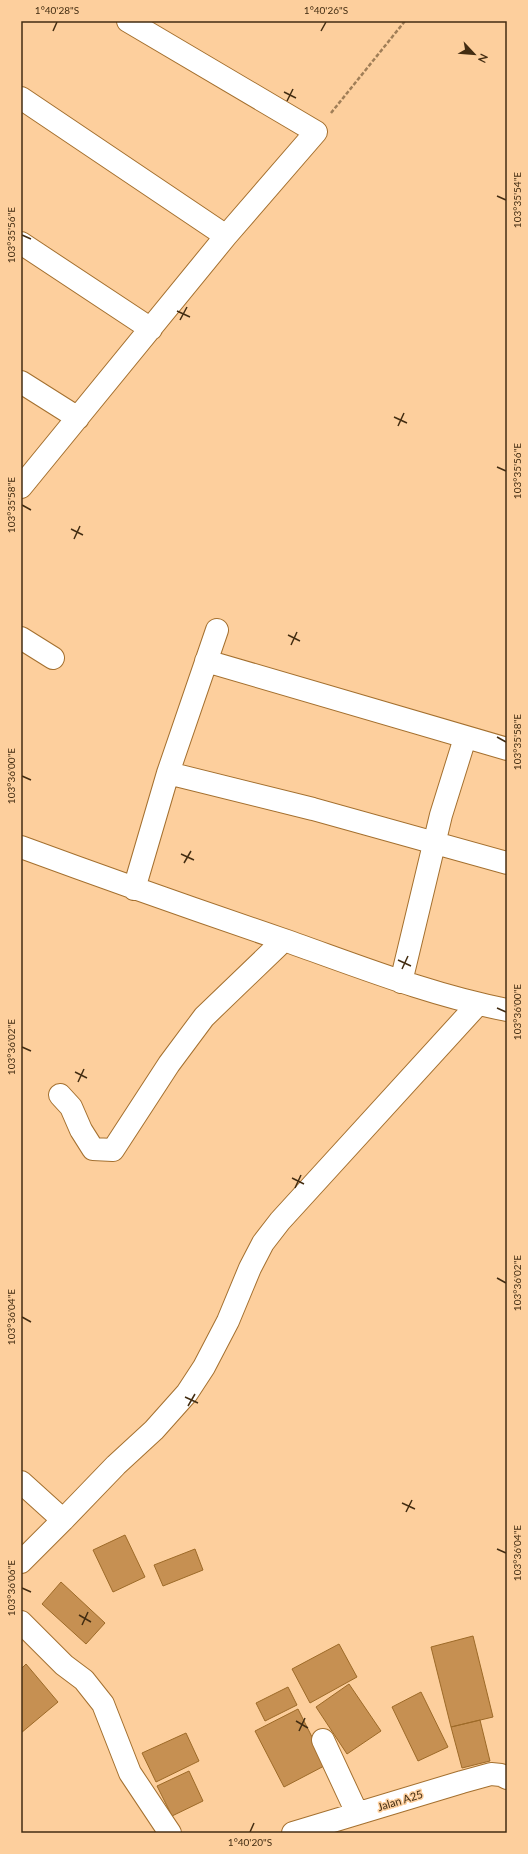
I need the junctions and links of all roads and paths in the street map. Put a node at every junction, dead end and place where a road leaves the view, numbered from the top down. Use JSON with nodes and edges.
{"nodes":[{"id":1,"x":128,"y":21,"type":"edge"},
{"id":2,"x":405,"y":21,"type":"edge"},
{"id":3,"x":21,"y":98,"type":"edge"},
{"id":4,"x":316,"y":132,"type":"junction"},
{"id":5,"x":226,"y":236,"type":"junction"},
{"id":6,"x":21,"y":244,"type":"edge"},
{"id":7,"x":151,"y":329,"type":"junction"},
{"id":8,"x":21,"y":382,"type":"edge"},
{"id":9,"x":78,"y":418,"type":"junction"},
{"id":10,"x":21,"y":487,"type":"edge"},
{"id":11,"x":217,"y":630,"type":"dead end"},
{"id":12,"x":21,"y":638,"type":"edge"},
{"id":13,"x":53,"y":658,"type":"dead end"},
{"id":14,"x":206,"y":661,"type":"junction"},
{"id":15,"x":464,"y":738,"type":"junction"},
{"id":16,"x":507,"y":749,"type":"edge"},
{"id":17,"x":168,"y":773,"type":"junction"},
{"id":18,"x":434,"y":844,"type":"junction"},
{"id":19,"x":21,"y":847,"type":"edge"},
{"id":20,"x":507,"y":863,"type":"edge"},
{"id":21,"x":134,"y":889,"type":"junction"},
{"id":22,"x":284,"y":940,"type":"junction"},
{"id":23,"x":401,"y":982,"type":"junction"},
{"id":24,"x":478,"y":1004,"type":"junction"},
{"id":25,"x":507,"y":1010,"type":"edge"},
{"id":26,"x":60,"y":1095,"type":"dead end"},
{"id":27,"x":21,"y":1482,"type":"edge"},
{"id":28,"x":63,"y":1520,"type":"junction"},
{"id":29,"x":21,"y":1562,"type":"edge"},
{"id":30,"x":21,"y":1622,"type":"edge"},
{"id":31,"x":324,"y":1740,"type":"dead end"},
{"id":32,"x":507,"y":1778,"type":"edge"},
{"id":33,"x":357,"y":1813,"type":"junction"},
{"id":34,"x":170,"y":1833,"type":"edge"},
{"id":35,"x":293,"y":1833,"type":"edge"}],
"edges":[{"from":1,"to":4,"type":"street"},
{"from":2,"to":4,"type":"path"},
{"from":3,"to":5,"type":"street"},
{"from":4,"to":5,"type":"street"},
{"from":5,"to":7,"type":"street"},
{"from":6,"to":7,"type":"street"},
{"from":7,"to":9,"type":"street"},
{"from":8,"to":9,"type":"street"},
{"from":9,"to":10,"type":"street"},
{"from":11,"to":14,"type":"street"},
{"from":12,"to":13,"type":"street"},
{"from":14,"to":15,"type":"street"},
{"from":14,"to":17,"type":"street"},
{"from":15,"to":16,"type":"street"},
{"from":15,"to":18,"type":"street"},
{"from":17,"to":18,"type":"street"},
{"from":17,"to":21,"type":"street"},
{"from":18,"to":20,"type":"street"},
{"from":18,"to":23,"type":"street"},
{"from":19,"to":21,"type":"street"},
{"from":21,"to":22,"type":"street"},
{"from":22,"to":23,"type":"street"},
{"from":22,"to":26,"type":"street"},
{"from":23,"to":24,"type":"street"},
{"from":24,"to":25,"type":"street"},
{"from":24,"to":28,"type":"street"},
{"from":27,"to":28,"type":"street"},
{"from":28,"to":29,"type":"street"},
{"from":30,"to":34,"type":"street"},
{"from":31,"to":33,"type":"street"},
{"from":32,"to":33,"type":"street","name":"Jalan A25"},
{"from":33,"to":35,"type":"street","name":"Jalan A25"}]}
